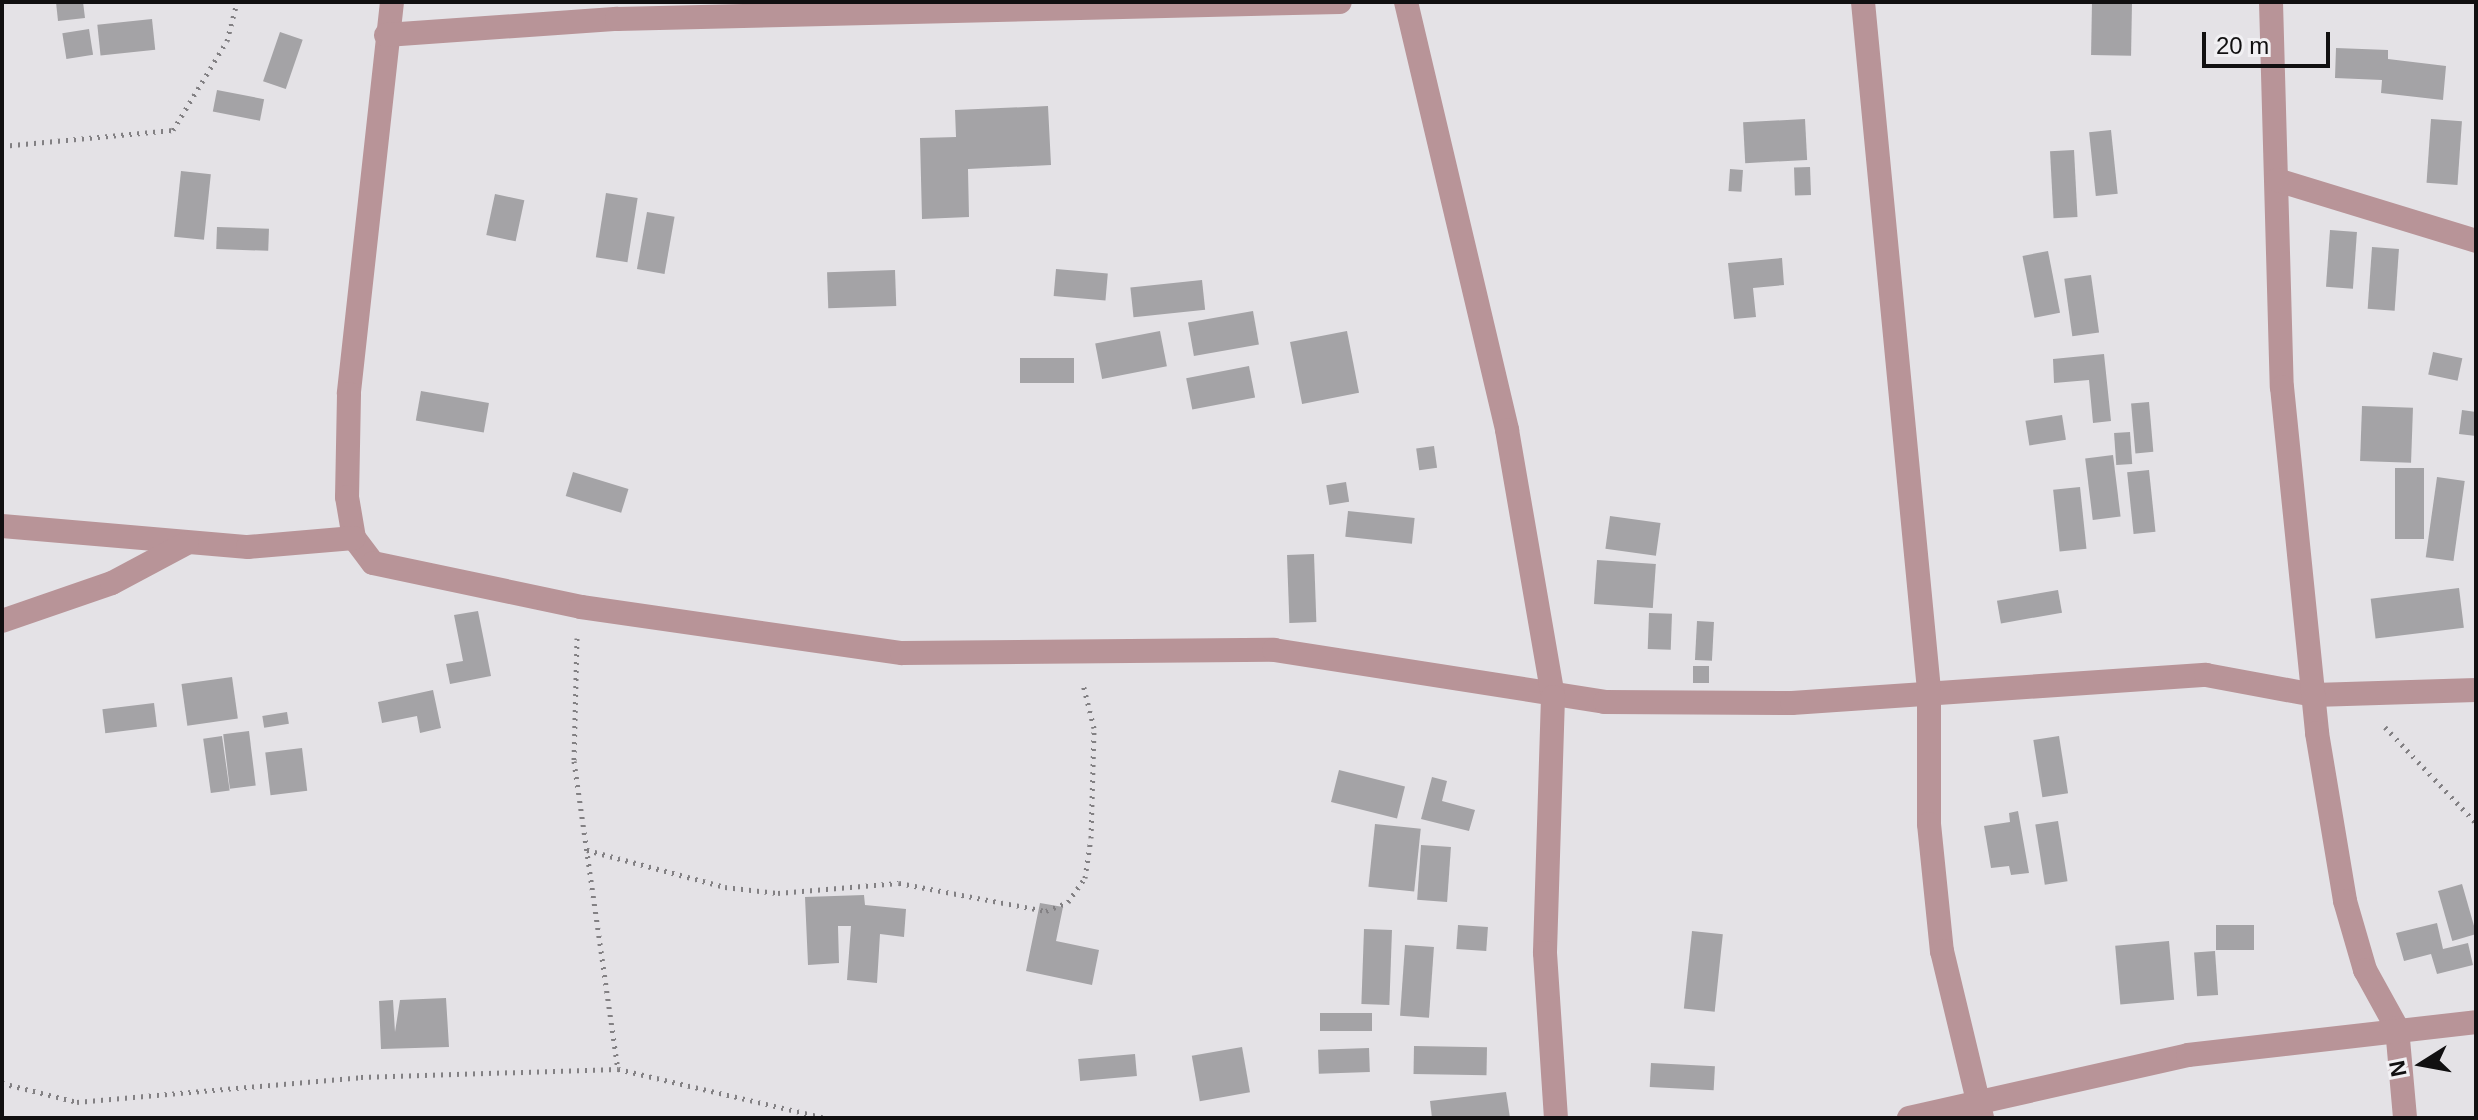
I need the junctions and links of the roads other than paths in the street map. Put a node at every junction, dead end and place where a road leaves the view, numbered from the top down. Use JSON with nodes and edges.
{"nodes":[{"id":1,"x":392,"y":2,"type":"edge"},
{"id":2,"x":1340,"y":2,"type":"edge"},
{"id":3,"x":1406,"y":2,"type":"edge"},
{"id":4,"x":1863,"y":2,"type":"edge"},
{"id":5,"x":2271,"y":2,"type":"edge"},
{"id":6,"x":386,"y":35,"type":"junction"},
{"id":7,"x":2277,"y":180,"type":"junction"},
{"id":8,"x":2476,"y":241,"type":"edge"},
{"id":9,"x":2,"y":526,"type":"edge"},
{"id":10,"x":354,"y":538,"type":"junction"},
{"id":11,"x":187,"y":543,"type":"junction"},
{"id":12,"x":2,"y":621,"type":"edge"},
{"id":13,"x":1929,"y":690,"type":"junction"},
{"id":14,"x":2476,"y":690,"type":"edge"},
{"id":15,"x":2314,"y":695,"type":"junction"},
{"id":16,"x":1553,"y":697,"type":"junction"},
{"id":17,"x":2476,"y":1022,"type":"edge"},
{"id":18,"x":2397,"y":1028,"type":"junction"},
{"id":19,"x":1979,"y":1110,"type":"edge"},
{"id":20,"x":1556,"y":1118,"type":"edge"},
{"id":21,"x":1909,"y":1118,"type":"edge"},
{"id":22,"x":2405,"y":1118,"type":"edge"}],
"edges":[{"from":1,"to":6,"type":"street"},
{"from":2,"to":6,"type":"street"},
{"from":3,"to":16,"type":"street"},
{"from":4,"to":13,"type":"street"},
{"from":5,"to":7,"type":"street"},
{"from":6,"to":10,"type":"street"},
{"from":7,"to":8,"type":"street"},
{"from":7,"to":15,"type":"street"},
{"from":9,"to":11,"type":"street"},
{"from":10,"to":11,"type":"street"},
{"from":10,"to":16,"type":"street"},
{"from":11,"to":12,"type":"street"},
{"from":13,"to":15,"type":"street"},
{"from":13,"to":16,"type":"street"},
{"from":13,"to":19,"type":"street"},
{"from":14,"to":15,"type":"street"},
{"from":15,"to":18,"type":"street"},
{"from":16,"to":20,"type":"street"},
{"from":17,"to":18,"type":"street"},
{"from":18,"to":19,"type":"street"},
{"from":18,"to":22,"type":"street"},
{"from":19,"to":21,"type":"street"}]}
